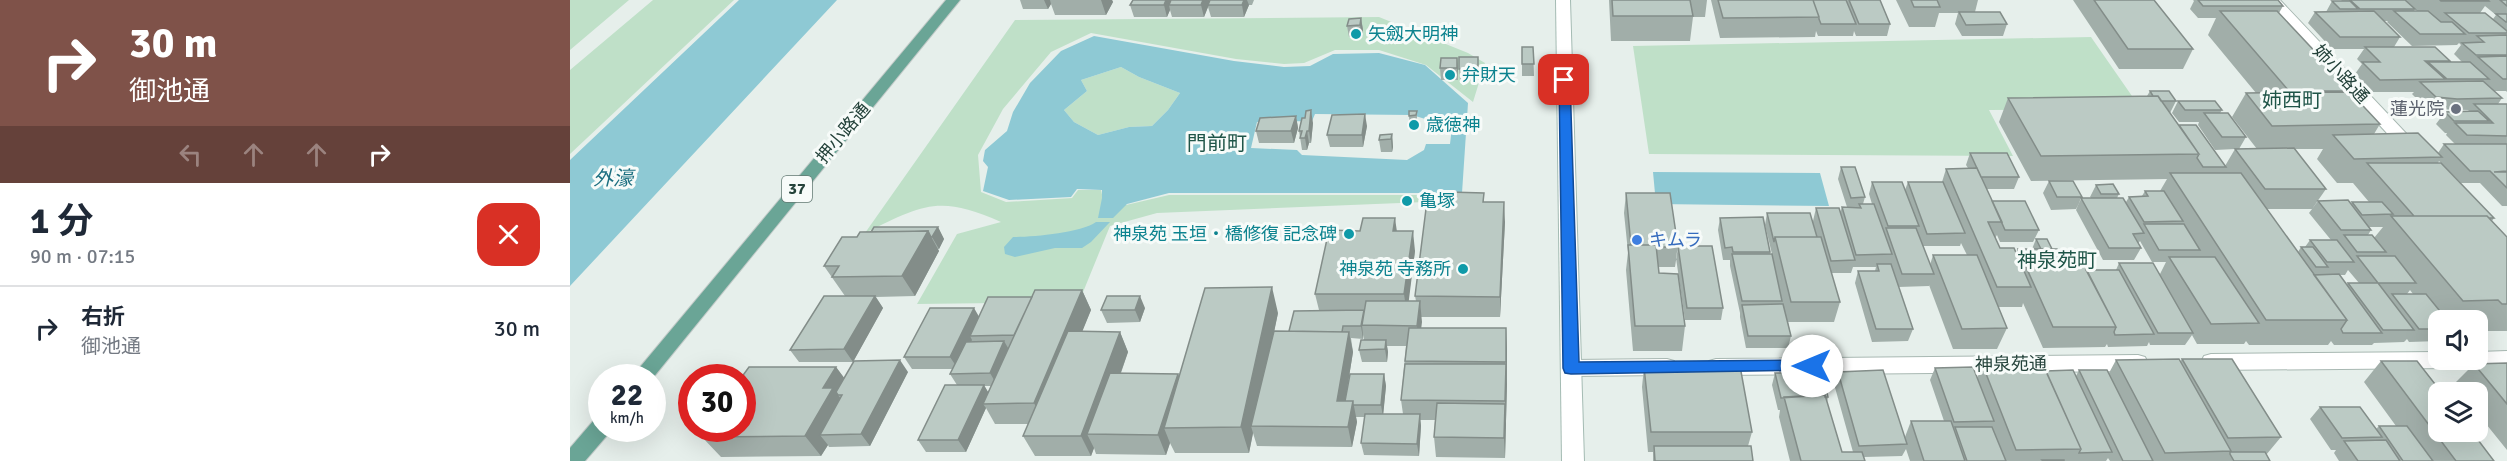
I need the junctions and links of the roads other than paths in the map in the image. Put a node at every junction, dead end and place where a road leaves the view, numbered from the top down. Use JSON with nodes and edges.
{"nodes":[{"id":1,"x":953,"y":0,"type":"edge"},
{"id":2,"x":1563,"y":0,"type":"edge"},
{"id":3,"x":2272,"y":0,"type":"edge"},
{"id":4,"x":2423,"y":163,"type":"edge"},
{"id":5,"x":2428,"y":360,"type":"edge"},
{"id":6,"x":2488,"y":360,"type":"edge"},
{"id":7,"x":2507,"y":360,"type":"edge"},
{"id":8,"x":2191,"y":362,"type":"edge"},
{"id":9,"x":2156,"y":363,"type":"edge"},
{"id":10,"x":653,"y":364,"type":"edge"},
{"id":11,"x":1571,"y":368,"type":"junction"},
{"id":12,"x":588,"y":442,"type":"edge"},
{"id":13,"x":572,"y":461,"type":"edge"},
{"id":14,"x":1573,"y":461,"type":"edge"}],
"edges":[{"from":1,"to":10,"type":"main road","name":"押小路通","number":"37"},
{"from":2,"to":11,"type":"street"},
{"from":3,"to":4,"type":"street","name":"姉小路通"},
{"from":5,"to":8,"type":"street"},
{"from":6,"to":7,"type":"street"},
{"from":9,"to":11,"type":"street","name":"神泉苑通"},
{"from":11,"to":14,"type":"street"},
{"from":12,"to":13,"type":"main road"}]}
